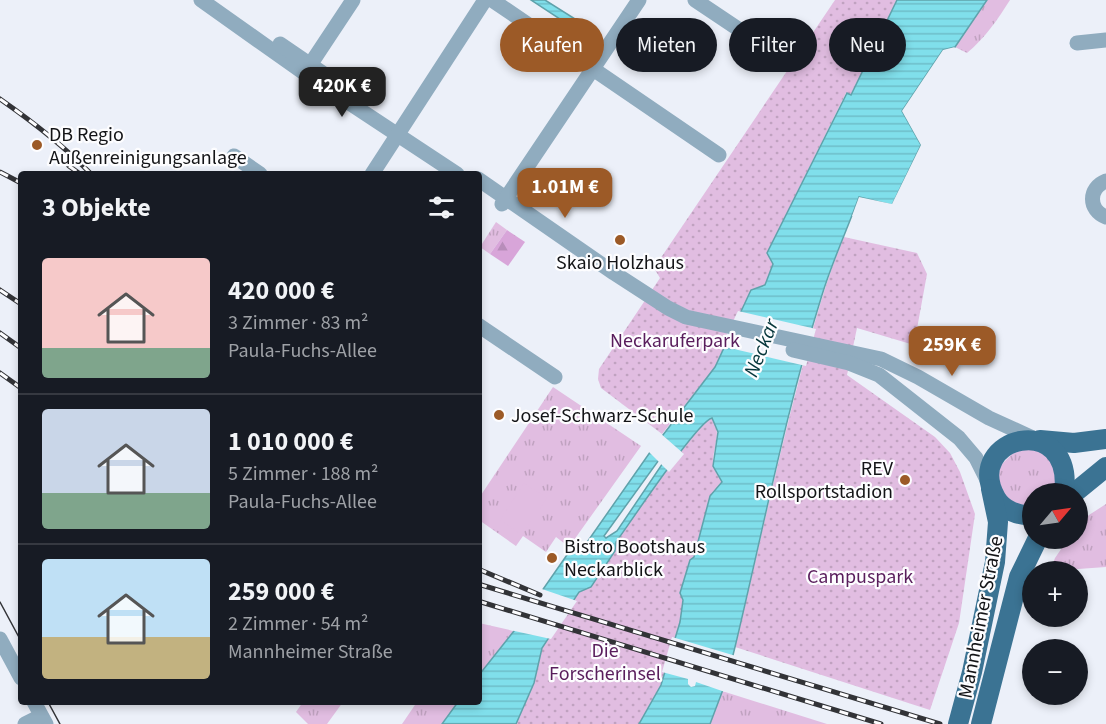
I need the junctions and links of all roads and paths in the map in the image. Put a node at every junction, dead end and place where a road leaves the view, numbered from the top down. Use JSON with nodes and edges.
{"nodes":[{"id":1,"x":201,"y":0,"type":"edge"},
{"id":2,"x":216,"y":0,"type":"edge"},
{"id":3,"x":353,"y":0,"type":"edge"},
{"id":4,"x":485,"y":0,"type":"edge"},
{"id":5,"x":492,"y":0,"type":"edge"},
{"id":6,"x":639,"y":0,"type":"edge"},
{"id":7,"x":695,"y":0,"type":"edge"},
{"id":8,"x":518,"y":18,"type":"edge"},
{"id":9,"x":729,"y":23,"type":"edge"},
{"id":10,"x":1106,"y":40,"type":"edge"},
{"id":11,"x":1077,"y":43,"type":"dead end"},
{"id":12,"x":604,"y":52,"type":"edge"},
{"id":13,"x":307,"y":69,"type":"junction"},
{"id":14,"x":591,"y":72,"type":"edge"},
{"id":15,"x":597,"y":72,"type":"edge"},
{"id":16,"x":400,"y":131,"type":"junction"},
{"id":17,"x":719,"y":155,"type":"dead end"},
{"id":18,"x":234,"y":156,"type":"dead end"},
{"id":19,"x":256,"y":171,"type":"edge"},
{"id":20,"x":374,"y":171,"type":"edge"},
{"id":21,"x":453,"y":171,"type":"edge"},
{"id":22,"x":466,"y":171,"type":"edge"},
{"id":23,"x":1106,"y":181,"type":"edge"},
{"id":24,"x":482,"y":182,"type":"edge"},
{"id":25,"x":482,"y":191,"type":"edge"},
{"id":26,"x":504,"y":201,"type":"junction"},
{"id":27,"x":1106,"y":217,"type":"edge"},
{"id":28,"x":482,"y":328,"type":"edge"},
{"id":29,"x":851,"y":357,"type":"junction"},
{"id":30,"x":555,"y":377,"type":"dead end"},
{"id":31,"x":1106,"y":439,"type":"edge"},
{"id":32,"x":1037,"y":440,"type":"junction"},
{"id":33,"x":1106,"y":467,"type":"edge"},
{"id":34,"x":1065,"y":483,"type":"edge"},
{"id":35,"x":1086,"y":483,"type":"edge"},
{"id":36,"x":991,"y":489,"type":"junction"},
{"id":37,"x":1022,"y":514,"type":"edge"},
{"id":38,"x":1033,"y":549,"type":"edge"},
{"id":39,"x":0,"y":639,"type":"edge"},
{"id":40,"x":18,"y":672,"type":"edge"},
{"id":41,"x":40,"y":714,"type":"edge"},
{"id":42,"x":26,"y":724,"type":"edge"},
{"id":43,"x":958,"y":724,"type":"edge"},
{"id":44,"x":981,"y":724,"type":"edge"}],
"edges":[{"from":1,"to":13,"type":"street"},
{"from":2,"to":13,"type":"street"},
{"from":3,"to":13,"type":"street"},
{"from":4,"to":16,"type":"street"},
{"from":5,"to":8,"type":"street"},
{"from":6,"to":12,"type":"street"},
{"from":7,"to":9,"type":"street"},
{"from":10,"to":11,"type":"street"},
{"from":13,"to":16,"type":"street"},
{"from":14,"to":26,"type":"street"},
{"from":15,"to":17,"type":"street"},
{"from":16,"to":20,"type":"street"},
{"from":16,"to":21,"type":"street"},
{"from":16,"to":22,"type":"street"},
{"from":18,"to":19,"type":"street"},
{"from":23,"to":27,"type":"street"},
{"from":24,"to":26,"type":"street"},
{"from":25,"to":26,"type":"street"},
{"from":26,"to":29,"type":"street"},
{"from":28,"to":30,"type":"street"},
{"from":29,"to":32,"type":"street"},
{"from":29,"to":36,"type":"street","name":"Mannheimer Straße"},
{"from":31,"to":32,"type":"main road"},
{"from":32,"to":34,"type":"main road"},
{"from":32,"to":36,"type":"main road"},
{"from":33,"to":35,"type":"main road"},
{"from":36,"to":37,"type":"main road"},
{"from":36,"to":43,"type":"main road","name":"Mannheimer Straße"},
{"from":38,"to":44,"type":"main road","name":"Mannheimer Straße"},
{"from":39,"to":40,"type":"street"},
{"from":41,"to":42,"type":"street"}]}
